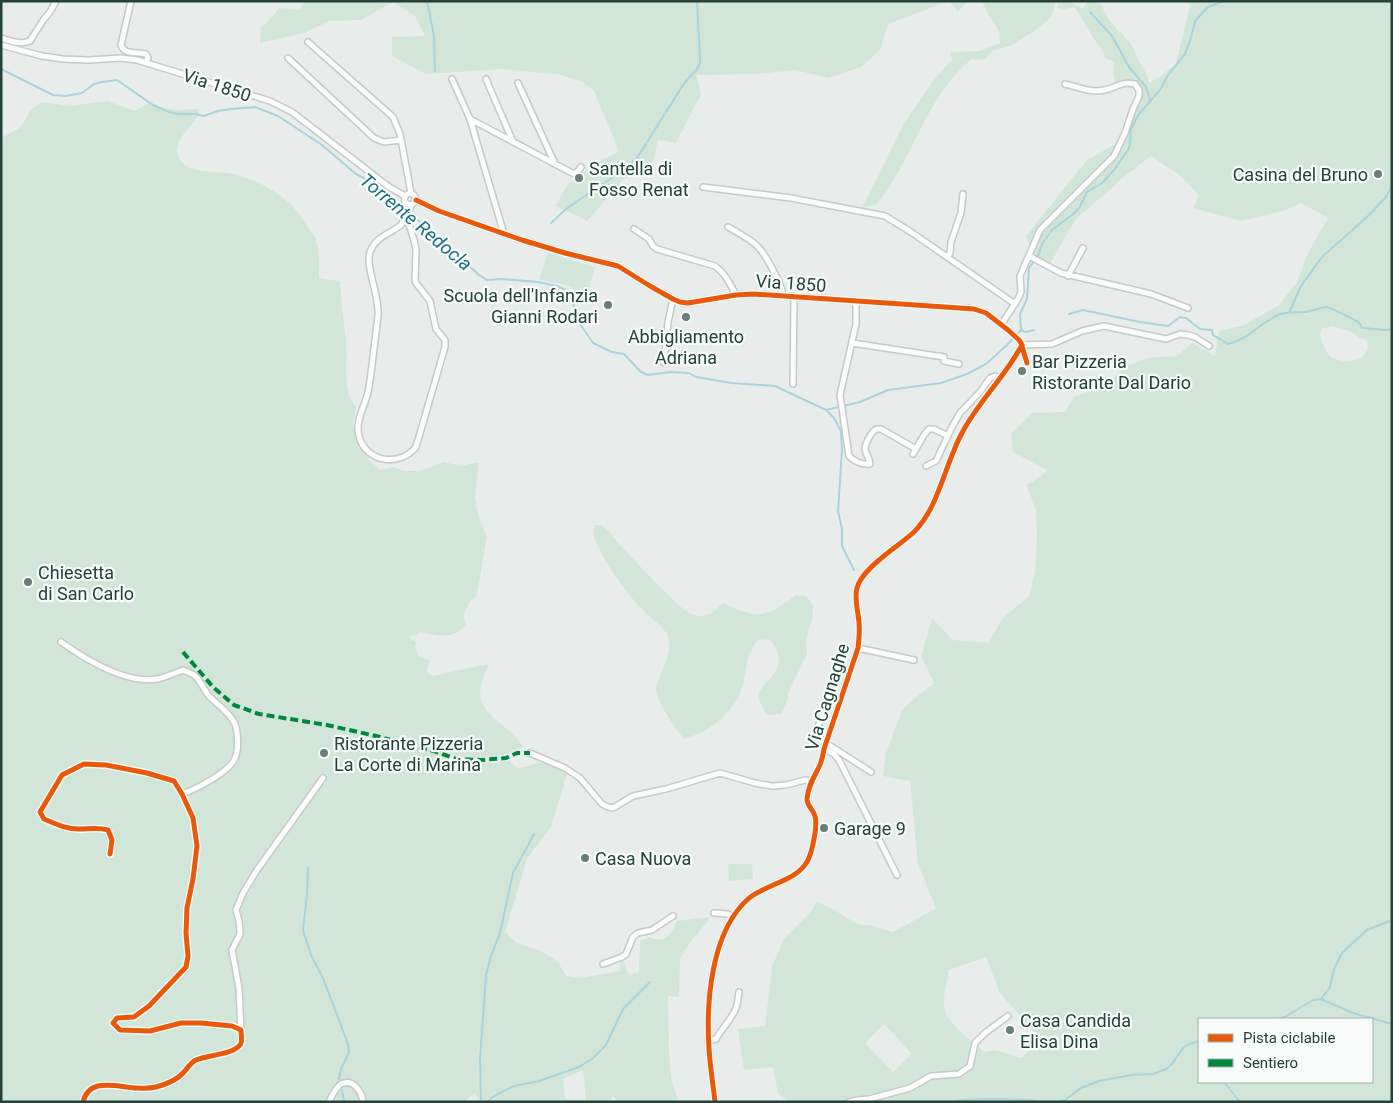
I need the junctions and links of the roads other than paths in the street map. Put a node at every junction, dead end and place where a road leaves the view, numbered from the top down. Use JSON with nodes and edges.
{"nodes":[{"id":1,"x":56,"y":1,"type":"edge"},
{"id":2,"x":131,"y":1,"type":"edge"},
{"id":3,"x":1,"y":38,"type":"edge"},
{"id":4,"x":308,"y":42,"type":"dead end"},
{"id":5,"x":1,"y":45,"type":"edge"},
{"id":6,"x":288,"y":58,"type":"dead end"},
{"id":7,"x":146,"y":62,"type":"junction"},
{"id":8,"x":452,"y":79,"type":"dead end"},
{"id":9,"x":486,"y":79,"type":"dead end"},
{"id":10,"x":518,"y":83,"type":"dead end"},
{"id":11,"x":1065,"y":84,"type":"dead end"},
{"id":12,"x":470,"y":119,"type":"junction"},
{"id":13,"x":401,"y":140,"type":"junction"},
{"id":14,"x":513,"y":142,"type":"junction"},
{"id":15,"x":555,"y":165,"type":"junction"},
{"id":16,"x":581,"y":166,"type":"dead end"},
{"id":17,"x":703,"y":186,"type":"dead end"},
{"id":18,"x":411,"y":193,"type":"junction"},
{"id":19,"x":963,"y":194,"type":"dead end"},
{"id":20,"x":405,"y":196,"type":"junction"},
{"id":21,"x":412,"y":204,"type":"junction"},
{"id":22,"x":406,"y":215,"type":"junction"},
{"id":23,"x":728,"y":227,"type":"dead end"},
{"id":24,"x":634,"y":229,"type":"dead end"},
{"id":25,"x":504,"y":234,"type":"junction"},
{"id":26,"x":1083,"y":248,"type":"dead end"},
{"id":27,"x":1029,"y":256,"type":"junction"},
{"id":28,"x":948,"y":257,"type":"junction"},
{"id":29,"x":1068,"y":276,"type":"junction"},
{"id":30,"x":736,"y":295,"type":"junction"},
{"id":31,"x":783,"y":296,"type":"junction"},
{"id":32,"x":794,"y":297,"type":"junction"},
{"id":33,"x":673,"y":299,"type":"junction"},
{"id":34,"x":856,"y":302,"type":"junction"},
{"id":35,"x":1015,"y":304,"type":"junction"},
{"id":36,"x":1188,"y":308,"type":"dead end"},
{"id":37,"x":1002,"y":325,"type":"junction"},
{"id":38,"x":1020,"y":342,"type":"junction"},
{"id":39,"x":852,"y":343,"type":"junction"},
{"id":40,"x":1209,"y":346,"type":"dead end"},
{"id":41,"x":664,"y":363,"type":"dead end"},
{"id":42,"x":1027,"y":363,"type":"dead end"},
{"id":43,"x":959,"y":364,"type":"dead end"},
{"id":44,"x":999,"y":378,"type":"junction"},
{"id":45,"x":793,"y":384,"type":"dead end"},
{"id":46,"x":948,"y":436,"type":"junction"},
{"id":47,"x":926,"y":466,"type":"dead end"},
{"id":48,"x":61,"y":642,"type":"dead end"},
{"id":49,"x":858,"y":648,"type":"junction"},
{"id":50,"x":914,"y":660,"type":"dead end"},
{"id":51,"x":838,"y":669,"type":"dead end"},
{"id":52,"x":201,"y":671,"type":"dead end"},
{"id":53,"x":195,"y":675,"type":"junction"},
{"id":54,"x":829,"y":734,"type":"junction"},
{"id":55,"x":825,"y":746,"type":"junction"},
{"id":56,"x":530,"y":753,"type":"dead end"},
{"id":57,"x":871,"y":772,"type":"dead end"},
{"id":58,"x":323,"y":778,"type":"dead end"},
{"id":59,"x":811,"y":781,"type":"junction"},
{"id":60,"x":182,"y":794,"type":"junction"},
{"id":61,"x":110,"y":854,"type":"dead end"},
{"id":62,"x":897,"y":875,"type":"dead end"},
{"id":63,"x":714,"y":913,"type":"dead end"},
{"id":64,"x":673,"y":916,"type":"dead end"},
{"id":65,"x":732,"y":917,"type":"junction"},
{"id":66,"x":603,"y":964,"type":"dead end"},
{"id":67,"x":739,"y":992,"type":"dead end"},
{"id":68,"x":1008,"y":1016,"type":"dead end"},
{"id":69,"x":241,"y":1030,"type":"junction"},
{"id":70,"x":708,"y":1041,"type":"junction"},
{"id":71,"x":83,"y":1102,"type":"edge"},
{"id":72,"x":329,"y":1102,"type":"edge"},
{"id":73,"x":364,"y":1102,"type":"edge"},
{"id":74,"x":715,"y":1102,"type":"edge"},
{"id":75,"x":850,"y":1102,"type":"edge"}],
"edges":[{"from":1,"to":3,"type":"street"},
{"from":2,"to":7,"type":"street"},
{"from":4,"to":13,"type":"street"},
{"from":5,"to":7,"type":"street","name":"Via 1850"},
{"from":6,"to":13,"type":"street"},
{"from":7,"to":20,"type":"street","name":"Via 1850"},
{"from":8,"to":12,"type":"street"},
{"from":9,"to":14,"type":"street"},
{"from":10,"to":15,"type":"street"},
{"from":11,"to":27,"type":"street"},
{"from":12,"to":14,"type":"street"},
{"from":12,"to":25,"type":"street"},
{"from":13,"to":18,"type":"street"},
{"from":14,"to":15,"type":"street"},
{"from":15,"to":16,"type":"street"},
{"from":17,"to":28,"type":"street"},
{"from":18,"to":20,"type":"street"},
{"from":18,"to":21,"type":"street","name":"Via 1850"},
{"from":19,"to":28,"type":"street"},
{"from":20,"to":21,"type":"street","name":"Via 1850"},
{"from":21,"to":22,"type":"street"},
{"from":21,"to":25,"type":"street","name":"Via 1850"},
{"from":22,"to":22,"type":"street"},
{"from":23,"to":31,"type":"street"},
{"from":24,"to":30,"type":"street"},
{"from":25,"to":33,"type":"street","name":"Via 1850"},
{"from":26,"to":29,"type":"street"},
{"from":27,"to":29,"type":"street"},
{"from":27,"to":35,"type":"street"},
{"from":28,"to":35,"type":"street"},
{"from":29,"to":36,"type":"street"},
{"from":30,"to":31,"type":"street","name":"Via 1850"},
{"from":30,"to":33,"type":"street","name":"Via 1850"},
{"from":31,"to":32,"type":"street","name":"Via 1850"},
{"from":32,"to":34,"type":"street","name":"Via 1850"},
{"from":32,"to":45,"type":"street"},
{"from":33,"to":41,"type":"street"},
{"from":34,"to":37,"type":"street","name":"Via 1850"},
{"from":34,"to":39,"type":"street"},
{"from":35,"to":37,"type":"street"},
{"from":37,"to":38,"type":"street","name":"Via 1850"},
{"from":38,"to":40,"type":"street"},
{"from":38,"to":42,"type":"street"},
{"from":38,"to":44,"type":"street","name":"Via Cagnaghe"},
{"from":39,"to":43,"type":"street"},
{"from":39,"to":46,"type":"street"},
{"from":44,"to":46,"type":"street","name":"Via Cagnaghe"},
{"from":44,"to":49,"type":"street","name":"Via Cagnaghe"},
{"from":46,"to":47,"type":"street","name":"Via Cagnaghe"},
{"from":48,"to":53,"type":"street"},
{"from":49,"to":50,"type":"street"},
{"from":49,"to":54,"type":"street","name":"Via Cagnaghe"},
{"from":51,"to":54,"type":"street","name":"Via Cagnaghe"},
{"from":52,"to":53,"type":"street"},
{"from":53,"to":60,"type":"street"},
{"from":54,"to":55,"type":"street","name":"Via Cagnaghe"},
{"from":55,"to":57,"type":"street","name":"Via Cagnaghe"},
{"from":55,"to":59,"type":"street","name":"Via Cagnaghe"},
{"from":55,"to":62,"type":"street"},
{"from":56,"to":59,"type":"street"},
{"from":58,"to":69,"type":"street"},
{"from":59,"to":65,"type":"street","name":"Via Cagnaghe"},
{"from":60,"to":61,"type":"street"},
{"from":60,"to":69,"type":"street"},
{"from":63,"to":65,"type":"street"},
{"from":64,"to":66,"type":"street"},
{"from":65,"to":70,"type":"street","name":"Via Cagnaghe"},
{"from":67,"to":70,"type":"street"},
{"from":68,"to":75,"type":"street"},
{"from":69,"to":71,"type":"street"},
{"from":70,"to":74,"type":"street","name":"Via Cagnaghe"},
{"from":72,"to":73,"type":"street"}]}
